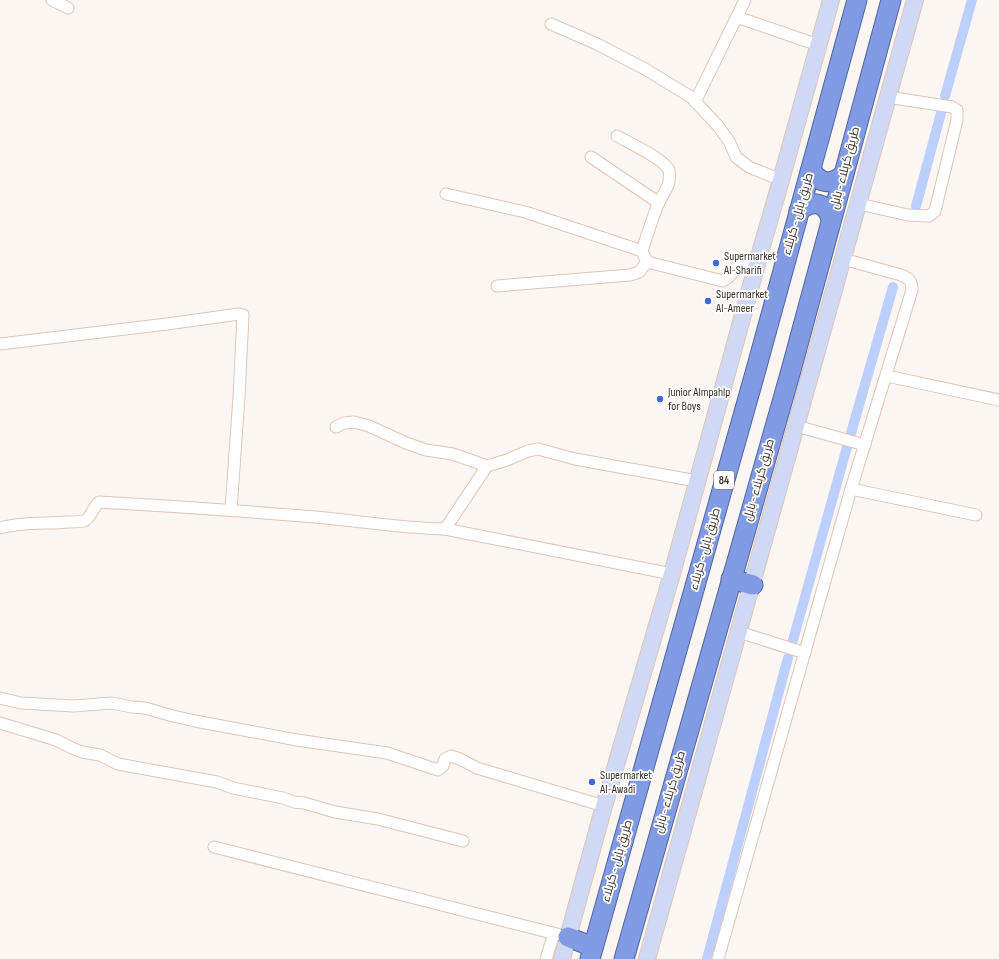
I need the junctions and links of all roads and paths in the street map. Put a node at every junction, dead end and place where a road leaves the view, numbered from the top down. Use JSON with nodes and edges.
{"nodes":[{"id":1,"x":52,"y":0,"type":"edge"},
{"id":2,"x":745,"y":0,"type":"edge"},
{"id":3,"x":831,"y":0,"type":"edge"},
{"id":4,"x":857,"y":0,"type":"edge"},
{"id":5,"x":891,"y":0,"type":"edge"},
{"id":6,"x":914,"y":0,"type":"edge"},
{"id":7,"x":68,"y":8,"type":"dead end"},
{"id":8,"x":735,"y":21,"type":"junction"},
{"id":9,"x":551,"y":24,"type":"dead end"},
{"id":10,"x":818,"y":45,"type":"junction"},
{"id":11,"x":888,"y":97,"type":"junction"},
{"id":12,"x":695,"y":102,"type":"junction"},
{"id":13,"x":617,"y":136,"type":"dead end"},
{"id":14,"x":591,"y":157,"type":"dead end"},
{"id":15,"x":811,"y":169,"type":"junction"},
{"id":16,"x":844,"y":174,"type":"junction"},
{"id":17,"x":781,"y":180,"type":"junction"},
{"id":18,"x":446,"y":194,"type":"dead end"},
{"id":19,"x":659,"y":203,"type":"junction"},
{"id":20,"x":858,"y":204,"type":"junction"},
{"id":21,"x":799,"y":211,"type":"junction"},
{"id":22,"x":831,"y":219,"type":"junction"},
{"id":23,"x":642,"y":251,"type":"junction"},
{"id":24,"x":843,"y":259,"type":"junction"},
{"id":25,"x":758,"y":260,"type":"junction"},
{"id":26,"x":647,"y":262,"type":"junction"},
{"id":27,"x":497,"y":286,"type":"dead end"},
{"id":28,"x":0,"y":344,"type":"edge"},
{"id":29,"x":887,"y":376,"type":"junction"},
{"id":30,"x":999,"y":400,"type":"edge"},
{"id":31,"x":796,"y":426,"type":"junction"},
{"id":32,"x":336,"y":427,"type":"dead end"},
{"id":33,"x":865,"y":445,"type":"junction"},
{"id":34,"x":487,"y":466,"type":"junction"},
{"id":35,"x":698,"y":481,"type":"junction"},
{"id":36,"x":851,"y":489,"type":"junction"},
{"id":37,"x":231,"y":510,"type":"junction"},
{"id":38,"x":976,"y":515,"type":"dead end"},
{"id":39,"x":0,"y":528,"type":"edge"},
{"id":40,"x":445,"y":530,"type":"junction"},
{"id":41,"x":672,"y":574,"type":"junction"},
{"id":42,"x":731,"y":579,"type":"junction"},
{"id":43,"x":753,"y":585,"type":"junction"},
{"id":44,"x":739,"y":632,"type":"junction"},
{"id":45,"x":805,"y":653,"type":"junction"},
{"id":46,"x":0,"y":698,"type":"edge"},
{"id":47,"x":0,"y":723,"type":"edge"},
{"id":48,"x":604,"y":806,"type":"junction"},
{"id":49,"x":462,"y":841,"type":"dead end"},
{"id":50,"x":214,"y":847,"type":"dead end"},
{"id":51,"x":561,"y":935,"type":"junction"},
{"id":52,"x":591,"y":953,"type":"edge"},
{"id":53,"x":546,"y":959,"type":"edge"},
{"id":54,"x":562,"y":959,"type":"edge"},
{"id":55,"x":624,"y":959,"type":"edge"},
{"id":56,"x":647,"y":959,"type":"edge"},
{"id":57,"x":718,"y":959,"type":"edge"}],
"edges":[{"from":1,"to":7,"type":"street"},
{"from":2,"to":8,"type":"street"},
{"from":3,"to":10,"type":"main road"},
{"from":4,"to":15,"type":"highway","name":"طريق بابل - كربلاء","number":"84"},
{"from":5,"to":16,"type":"highway","name":"طريق كربلاء - بابل"},
{"from":6,"to":11,"type":"main road"},
{"from":8,"to":10,"type":"street"},
{"from":8,"to":12,"type":"street"},
{"from":9,"to":12,"type":"street"},
{"from":10,"to":17,"type":"main road"},
{"from":11,"to":20,"type":"main road"},
{"from":11,"to":20,"type":"street"},
{"from":12,"to":17,"type":"street"},
{"from":13,"to":19,"type":"street"},
{"from":14,"to":19,"type":"street"},
{"from":15,"to":16,"type":"highway"},
{"from":15,"to":21,"type":"highway","name":"طريق بابل - كربلاء","number":"84"},
{"from":16,"to":22,"type":"highway","name":"طريق كربلاء - بابل"},
{"from":17,"to":25,"type":"main road"},
{"from":18,"to":23,"type":"street"},
{"from":19,"to":23,"type":"street"},
{"from":20,"to":24,"type":"main road"},
{"from":21,"to":22,"type":"highway"},
{"from":21,"to":52,"type":"highway","name":"طريق بابل - كربلاء","number":"84"},
{"from":22,"to":42,"type":"highway","name":"طريق كربلاء - بابل"},
{"from":23,"to":26,"type":"street"},
{"from":24,"to":29,"type":"street"},
{"from":24,"to":31,"type":"main road"},
{"from":25,"to":26,"type":"street"},
{"from":25,"to":35,"type":"main road"},
{"from":26,"to":27,"type":"street"},
{"from":28,"to":37,"type":"street"},
{"from":29,"to":30,"type":"street"},
{"from":29,"to":33,"type":"street"},
{"from":31,"to":33,"type":"street"},
{"from":31,"to":43,"type":"main road"},
{"from":32,"to":34,"type":"street"},
{"from":33,"to":36,"type":"street"},
{"from":34,"to":35,"type":"street"},
{"from":34,"to":40,"type":"street"},
{"from":35,"to":41,"type":"main road"},
{"from":36,"to":38,"type":"street"},
{"from":36,"to":45,"type":"street"},
{"from":37,"to":39,"type":"street"},
{"from":37,"to":40,"type":"street"},
{"from":40,"to":41,"type":"street"},
{"from":41,"to":48,"type":"main road"},
{"from":42,"to":43,"type":"highway"},
{"from":42,"to":55,"type":"highway","name":"طريق كربلاء - بابل"},
{"from":43,"to":44,"type":"main road"},
{"from":44,"to":45,"type":"street"},
{"from":44,"to":56,"type":"main road"},
{"from":45,"to":57,"type":"street"},
{"from":46,"to":48,"type":"street"},
{"from":47,"to":49,"type":"street"},
{"from":48,"to":51,"type":"main road"},
{"from":50,"to":51,"type":"street"},
{"from":51,"to":52,"type":"highway"},
{"from":51,"to":53,"type":"street"},
{"from":51,"to":54,"type":"main road"}]}
